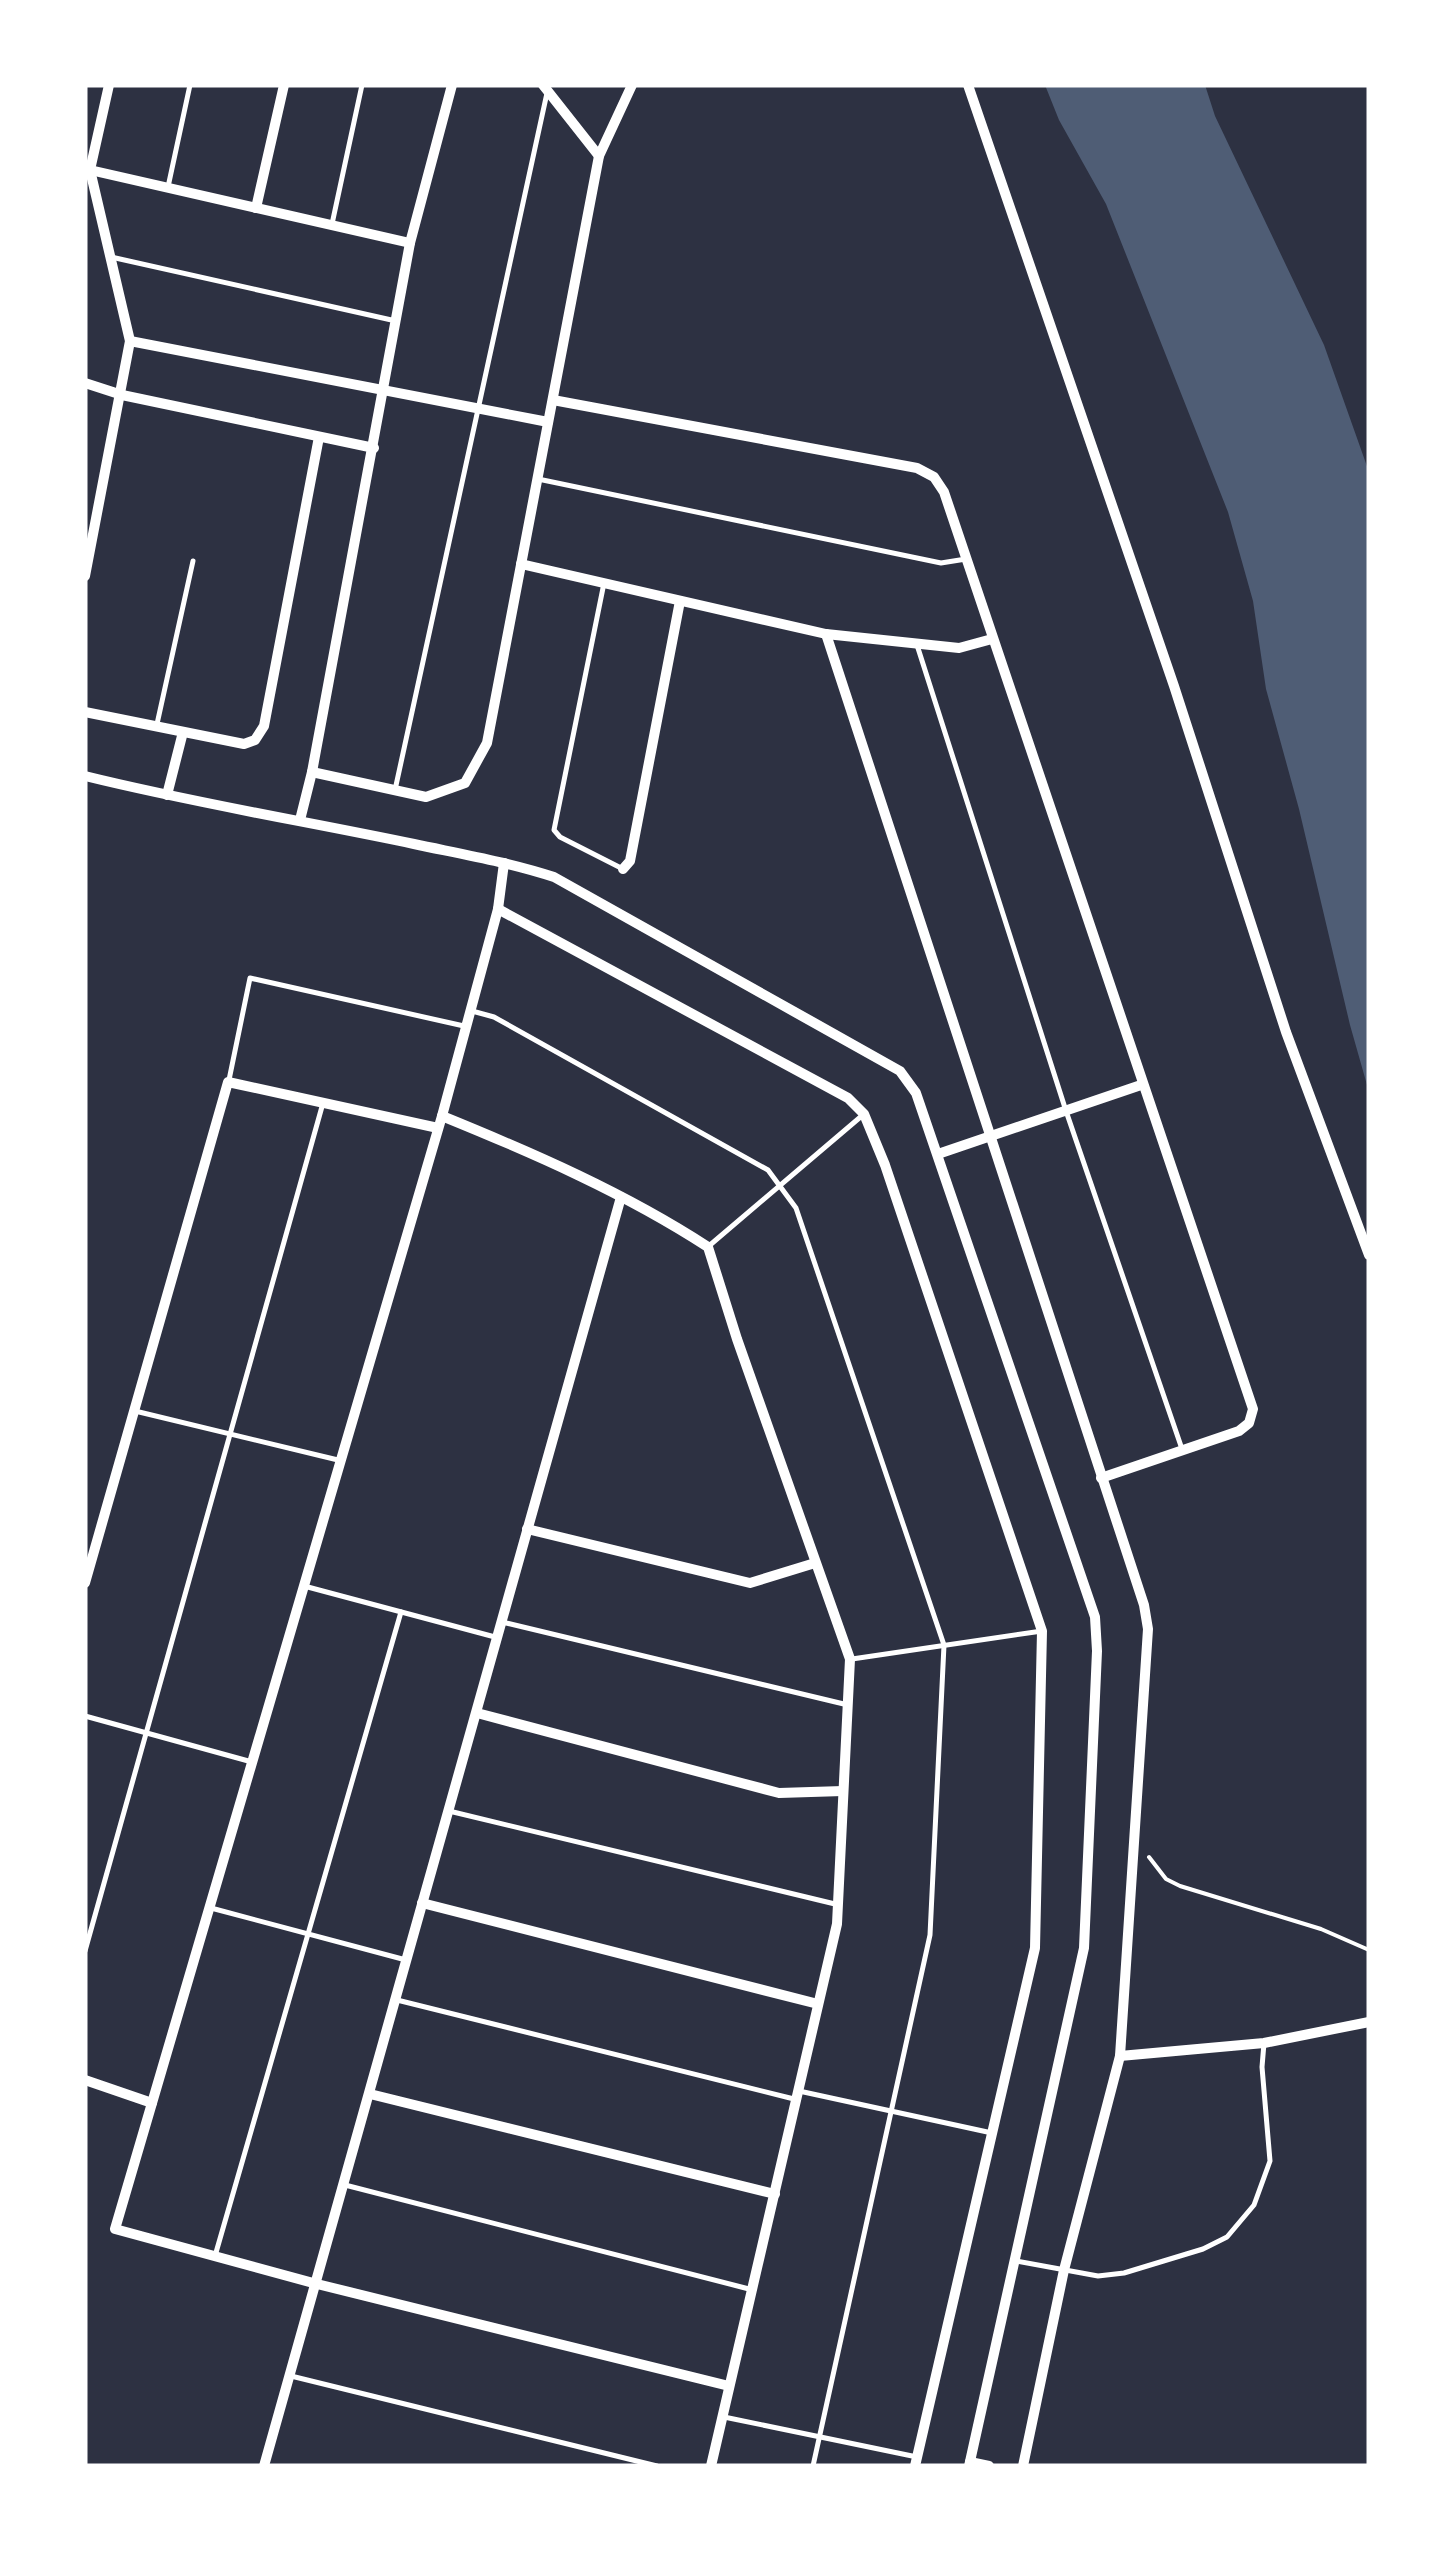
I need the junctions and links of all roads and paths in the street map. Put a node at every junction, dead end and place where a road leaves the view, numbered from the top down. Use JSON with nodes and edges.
{"nodes":[{"id":1,"x":109,"y":85,"type":"edge"},
{"id":2,"x":190,"y":85,"type":"edge"},
{"id":3,"x":284,"y":85,"type":"edge"},
{"id":4,"x":362,"y":85,"type":"edge"},
{"id":5,"x":452,"y":85,"type":"edge"},
{"id":6,"x":632,"y":85,"type":"edge"},
{"id":7,"x":968,"y":85,"type":"edge"},
{"id":8,"x":545,"y":87,"type":"edge"},
{"id":9,"x":600,"y":156,"type":"junction"},
{"id":10,"x":90,"y":170,"type":"junction"},
{"id":11,"x":168,"y":188,"type":"junction"},
{"id":12,"x":256,"y":208,"type":"junction"},
{"id":13,"x":331,"y":225,"type":"junction"},
{"id":14,"x":410,"y":242,"type":"junction"},
{"id":15,"x":111,"y":258,"type":"junction"},
{"id":16,"x":396,"y":321,"type":"junction"},
{"id":17,"x":130,"y":341,"type":"junction"},
{"id":18,"x":85,"y":383,"type":"edge"},
{"id":19,"x":384,"y":390,"type":"junction"},
{"id":20,"x":122,"y":395,"type":"junction"},
{"id":21,"x":553,"y":400,"type":"junction"},
{"id":22,"x":477,"y":409,"type":"junction"},
{"id":23,"x":548,"y":422,"type":"junction"},
{"id":24,"x":320,"y":437,"type":"junction"},
{"id":25,"x":374,"y":448,"type":"junction"},
{"id":26,"x":538,"y":479,"type":"junction"},
{"id":27,"x":966,"y":559,"type":"junction"},
{"id":28,"x":193,"y":561,"type":"dead end"},
{"id":29,"x":522,"y":564,"type":"junction"},
{"id":30,"x":85,"y":576,"type":"edge"},
{"id":31,"x":604,"y":583,"type":"junction"},
{"id":32,"x":680,"y":601,"type":"junction"},
{"id":33,"x":826,"y":634,"type":"junction"},
{"id":34,"x":992,"y":639,"type":"junction"},
{"id":35,"x":917,"y":645,"type":"junction"},
{"id":36,"x":85,"y":712,"type":"edge"},
{"id":37,"x":157,"y":726,"type":"junction"},
{"id":38,"x":184,"y":732,"type":"junction"},
{"id":39,"x":312,"y":772,"type":"junction"},
{"id":40,"x":85,"y":776,"type":"edge"},
{"id":41,"x":394,"y":790,"type":"junction"},
{"id":42,"x":167,"y":796,"type":"junction"},
{"id":43,"x":300,"y":820,"type":"junction"},
{"id":44,"x":504,"y":863,"type":"junction"},
{"id":45,"x":623,"y":869,"type":"joint"},
{"id":46,"x":498,"y":910,"type":"junction"},
{"id":47,"x":472,"y":1010,"type":"junction"},
{"id":48,"x":467,"y":1026,"type":"junction"},
{"id":49,"x":228,"y":1082,"type":"junction"},
{"id":50,"x":1141,"y":1085,"type":"junction"},
{"id":51,"x":323,"y":1103,"type":"junction"},
{"id":52,"x":1066,"y":1112,"type":"junction"},
{"id":53,"x":864,"y":1114,"type":"junction"},
{"id":54,"x":442,"y":1116,"type":"junction"},
{"id":55,"x":438,"y":1128,"type":"junction"},
{"id":56,"x":990,"y":1138,"type":"junction"},
{"id":57,"x":938,"y":1154,"type":"junction"},
{"id":58,"x":781,"y":1185,"type":"junction"},
{"id":59,"x":621,"y":1197,"type":"junction"},
{"id":60,"x":708,"y":1247,"type":"junction"},
{"id":61,"x":1369,"y":1255,"type":"edge"},
{"id":62,"x":134,"y":1410,"type":"junction"},
{"id":63,"x":230,"y":1434,"type":"junction"},
{"id":64,"x":1182,"y":1450,"type":"junction"},
{"id":65,"x":341,"y":1461,"type":"junction"},
{"id":66,"x":1101,"y":1478,"type":"junction"},
{"id":67,"x":528,"y":1530,"type":"junction"},
{"id":68,"x":816,"y":1563,"type":"junction"},
{"id":69,"x":85,"y":1583,"type":"edge"},
{"id":70,"x":304,"y":1586,"type":"junction"},
{"id":71,"x":401,"y":1612,"type":"junction"},
{"id":72,"x":502,"y":1622,"type":"junction"},
{"id":73,"x":1042,"y":1631,"type":"junction"},
{"id":74,"x":498,"y":1638,"type":"junction"},
{"id":75,"x":944,"y":1645,"type":"junction"},
{"id":76,"x":850,"y":1659,"type":"junction"},
{"id":77,"x":848,"y":1706,"type":"junction"},
{"id":78,"x":477,"y":1712,"type":"junction"},
{"id":79,"x":85,"y":1716,"type":"edge"},
{"id":80,"x":146,"y":1734,"type":"junction"},
{"id":81,"x":252,"y":1762,"type":"junction"},
{"id":82,"x":843,"y":1791,"type":"junction"},
{"id":83,"x":448,"y":1810,"type":"junction"},
{"id":84,"x":1136,"y":1850,"type":"junction"},
{"id":85,"x":422,"y":1903,"type":"junction"},
{"id":86,"x":838,"y":1905,"type":"junction"},
{"id":87,"x":210,"y":1908,"type":"junction"},
{"id":88,"x":308,"y":1934,"type":"junction"},
{"id":89,"x":1369,"y":1950,"type":"edge"},
{"id":90,"x":85,"y":1951,"type":"edge"},
{"id":91,"x":406,"y":1960,"type":"junction"},
{"id":92,"x":396,"y":2000,"type":"junction"},
{"id":93,"x":818,"y":2004,"type":"junction"},
{"id":94,"x":1369,"y":2022,"type":"edge"},
{"id":95,"x":1264,"y":2044,"type":"junction"},
{"id":96,"x":1120,"y":2056,"type":"junction"},
{"id":97,"x":85,"y":2080,"type":"edge"},
{"id":98,"x":370,"y":2094,"type":"junction"},
{"id":99,"x":798,"y":2095,"type":"junction"},
{"id":100,"x":152,"y":2103,"type":"junction"},
{"id":101,"x":891,"y":2113,"type":"junction"},
{"id":102,"x":992,"y":2133,"type":"junction"},
{"id":103,"x":345,"y":2184,"type":"junction"},
{"id":104,"x":775,"y":2194,"type":"junction"},
{"id":105,"x":215,"y":2256,"type":"junction"},
{"id":106,"x":1016,"y":2262,"type":"junction"},
{"id":107,"x":1064,"y":2270,"type":"junction"},
{"id":108,"x":317,"y":2284,"type":"junction"},
{"id":109,"x":752,"y":2290,"type":"junction"},
{"id":110,"x":290,"y":2376,"type":"junction"},
{"id":111,"x":729,"y":2386,"type":"junction"},
{"id":112,"x":722,"y":2417,"type":"junction"},
{"id":113,"x":819,"y":2438,"type":"junction"},
{"id":114,"x":916,"y":2462,"type":"edge"},
{"id":115,"x":969,"y":2464,"type":"edge"},
{"id":116,"x":264,"y":2466,"type":"edge"},
{"id":117,"x":657,"y":2466,"type":"edge"},
{"id":118,"x":712,"y":2466,"type":"edge"},
{"id":119,"x":813,"y":2466,"type":"edge"},
{"id":120,"x":989,"y":2466,"type":"edge"},
{"id":121,"x":1023,"y":2466,"type":"edge"}],
"edges":[{"from":1,"to":10,"type":"street"},
{"from":2,"to":11,"type":"lane"},
{"from":3,"to":12,"type":"street"},
{"from":4,"to":13,"type":"lane"},
{"from":5,"to":14,"type":"street"},
{"from":6,"to":9,"type":"street"},
{"from":7,"to":61,"type":"street"},
{"from":8,"to":9,"type":"street"},
{"from":8,"to":22,"type":"lane"},
{"from":9,"to":21,"type":"street"},
{"from":10,"to":11,"type":"street"},
{"from":10,"to":15,"type":"street"},
{"from":11,"to":12,"type":"street"},
{"from":12,"to":13,"type":"street"},
{"from":13,"to":14,"type":"street"},
{"from":14,"to":16,"type":"street"},
{"from":15,"to":16,"type":"lane"},
{"from":15,"to":17,"type":"street"},
{"from":16,"to":19,"type":"street"},
{"from":17,"to":19,"type":"street"},
{"from":17,"to":20,"type":"street"},
{"from":18,"to":20,"type":"street"},
{"from":19,"to":22,"type":"street"},
{"from":19,"to":25,"type":"street"},
{"from":20,"to":24,"type":"street"},
{"from":20,"to":30,"type":"street"},
{"from":21,"to":23,"type":"street"},
{"from":21,"to":27,"type":"street"},
{"from":22,"to":23,"type":"street"},
{"from":22,"to":41,"type":"lane"},
{"from":23,"to":26,"type":"street"},
{"from":24,"to":25,"type":"street"},
{"from":24,"to":38,"type":"street"},
{"from":25,"to":39,"type":"street"},
{"from":26,"to":27,"type":"lane"},
{"from":26,"to":29,"type":"street"},
{"from":27,"to":34,"type":"street"},
{"from":28,"to":37,"type":"lane"},
{"from":29,"to":31,"type":"street"},
{"from":29,"to":41,"type":"street"},
{"from":31,"to":32,"type":"street"},
{"from":31,"to":45,"type":"lane"},
{"from":32,"to":33,"type":"street"},
{"from":32,"to":45,"type":"street"},
{"from":33,"to":35,"type":"street"},
{"from":33,"to":56,"type":"street"},
{"from":34,"to":35,"type":"street"},
{"from":34,"to":50,"type":"street"},
{"from":35,"to":52,"type":"lane"},
{"from":36,"to":37,"type":"street"},
{"from":37,"to":38,"type":"street"},
{"from":38,"to":42,"type":"street"},
{"from":39,"to":41,"type":"street"},
{"from":39,"to":43,"type":"street"},
{"from":40,"to":42,"type":"street"},
{"from":42,"to":43,"type":"street"},
{"from":43,"to":44,"type":"street"},
{"from":44,"to":46,"type":"street"},
{"from":44,"to":57,"type":"street"},
{"from":46,"to":47,"type":"street"},
{"from":46,"to":53,"type":"street"},
{"from":47,"to":48,"type":"street"},
{"from":47,"to":58,"type":"lane"},
{"from":48,"to":49,"type":"lane"},
{"from":48,"to":54,"type":"street"},
{"from":49,"to":51,"type":"street"},
{"from":49,"to":62,"type":"street"},
{"from":50,"to":52,"type":"street"},
{"from":50,"to":64,"type":"street"},
{"from":51,"to":55,"type":"street"},
{"from":51,"to":63,"type":"lane"},
{"from":52,"to":56,"type":"street"},
{"from":52,"to":64,"type":"lane"},
{"from":53,"to":58,"type":"lane"},
{"from":53,"to":73,"type":"street"},
{"from":54,"to":55,"type":"street"},
{"from":54,"to":59,"type":"street"},
{"from":55,"to":65,"type":"street"},
{"from":56,"to":57,"type":"street"},
{"from":56,"to":66,"type":"street"},
{"from":57,"to":106,"type":"street"},
{"from":58,"to":60,"type":"lane"},
{"from":58,"to":75,"type":"lane"},
{"from":59,"to":60,"type":"street"},
{"from":59,"to":67,"type":"street"},
{"from":60,"to":68,"type":"street"},
{"from":62,"to":63,"type":"lane"},
{"from":62,"to":69,"type":"street"},
{"from":63,"to":65,"type":"lane"},
{"from":63,"to":80,"type":"lane"},
{"from":64,"to":66,"type":"street"},
{"from":65,"to":70,"type":"street"},
{"from":66,"to":84,"type":"street"},
{"from":67,"to":68,"type":"street"},
{"from":67,"to":72,"type":"street"},
{"from":68,"to":76,"type":"street"},
{"from":70,"to":71,"type":"lane"},
{"from":70,"to":81,"type":"street"},
{"from":71,"to":74,"type":"lane"},
{"from":71,"to":88,"type":"lane"},
{"from":72,"to":74,"type":"street"},
{"from":72,"to":77,"type":"lane"},
{"from":73,"to":75,"type":"lane"},
{"from":73,"to":102,"type":"street"},
{"from":74,"to":78,"type":"street"},
{"from":75,"to":76,"type":"lane"},
{"from":75,"to":101,"type":"lane"},
{"from":76,"to":77,"type":"street"},
{"from":77,"to":82,"type":"street"},
{"from":78,"to":82,"type":"street"},
{"from":78,"to":83,"type":"street"},
{"from":79,"to":80,"type":"lane"},
{"from":80,"to":81,"type":"lane"},
{"from":80,"to":90,"type":"lane"},
{"from":81,"to":87,"type":"street"},
{"from":82,"to":86,"type":"street"},
{"from":83,"to":85,"type":"street"},
{"from":83,"to":86,"type":"lane"},
{"from":84,"to":89,"type":"path"},
{"from":84,"to":96,"type":"street"},
{"from":85,"to":91,"type":"street"},
{"from":85,"to":93,"type":"street"},
{"from":86,"to":93,"type":"street"},
{"from":87,"to":88,"type":"lane"},
{"from":87,"to":100,"type":"street"},
{"from":88,"to":91,"type":"lane"},
{"from":88,"to":105,"type":"lane"},
{"from":91,"to":92,"type":"street"},
{"from":92,"to":98,"type":"street"},
{"from":92,"to":99,"type":"lane"},
{"from":93,"to":99,"type":"street"},
{"from":94,"to":95,"type":"street"},
{"from":95,"to":96,"type":"street"},
{"from":95,"to":107,"type":"lane"},
{"from":96,"to":107,"type":"street"},
{"from":97,"to":100,"type":"street"},
{"from":98,"to":103,"type":"street"},
{"from":98,"to":104,"type":"street"},
{"from":99,"to":101,"type":"lane"},
{"from":99,"to":104,"type":"street"},
{"from":100,"to":105,"type":"street"},
{"from":101,"to":102,"type":"lane"},
{"from":101,"to":113,"type":"lane"},
{"from":102,"to":114,"type":"street"},
{"from":103,"to":108,"type":"street"},
{"from":103,"to":109,"type":"lane"},
{"from":104,"to":109,"type":"street"},
{"from":105,"to":108,"type":"street"},
{"from":106,"to":107,"type":"lane"},
{"from":106,"to":115,"type":"street"},
{"from":107,"to":121,"type":"street"},
{"from":108,"to":110,"type":"street"},
{"from":108,"to":111,"type":"street"},
{"from":109,"to":111,"type":"street"},
{"from":110,"to":116,"type":"street"},
{"from":110,"to":117,"type":"lane"},
{"from":111,"to":112,"type":"street"},
{"from":112,"to":113,"type":"lane"},
{"from":112,"to":118,"type":"street"},
{"from":113,"to":114,"type":"lane"},
{"from":113,"to":119,"type":"lane"},
{"from":115,"to":120,"type":"street"}]}
